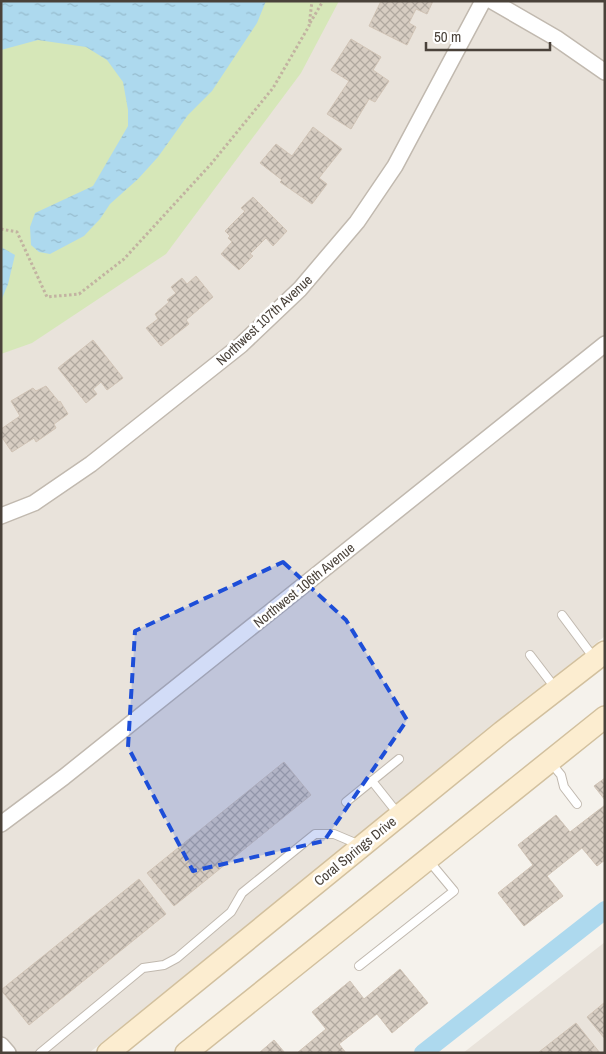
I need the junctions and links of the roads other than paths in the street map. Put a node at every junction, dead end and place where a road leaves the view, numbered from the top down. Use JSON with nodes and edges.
{"nodes":[{"id":1,"x":483,"y":1,"type":"edge"},
{"id":2,"x":492,"y":1,"type":"edge"},
{"id":3,"x":605,"y":72,"type":"edge"},
{"id":4,"x":605,"y":344,"type":"edge"},
{"id":5,"x":1,"y":516,"type":"edge"},
{"id":6,"x":562,"y":616,"type":"dead end"},
{"id":7,"x":530,"y":656,"type":"dead end"},
{"id":8,"x":600,"y":656,"type":"edge"},
{"id":9,"x":556,"y":690,"type":"junction"},
{"id":10,"x":605,"y":717,"type":"edge"},
{"id":11,"x":399,"y":759,"type":"dead end"},
{"id":12,"x":550,"y":762,"type":"junction"},
{"id":13,"x":372,"y":781,"type":"junction"},
{"id":14,"x":346,"y":802,"type":"dead end"},
{"id":15,"x":577,"y":804,"type":"dead end"},
{"id":16,"x":399,"y":816,"type":"junction"},
{"id":17,"x":1,"y":824,"type":"edge"},
{"id":18,"x":362,"y":846,"type":"junction"},
{"id":19,"x":428,"y":859,"type":"junction"},
{"id":20,"x":359,"y":966,"type":"dead end"},
{"id":21,"x":1,"y":1045,"type":"edge"},
{"id":22,"x":8,"y":1053,"type":"edge"},
{"id":23,"x":40,"y":1053,"type":"edge"},
{"id":24,"x":108,"y":1053,"type":"edge"},
{"id":25,"x":186,"y":1053,"type":"edge"}],
"edges":[{"from":1,"to":5,"type":"street","name":"Northwest 107th Avenue"},
{"from":2,"to":3,"type":"street"},
{"from":4,"to":17,"type":"street","name":"Northwest 106th Avenue"},
{"from":6,"to":8,"type":"lane"},
{"from":7,"to":9,"type":"lane"},
{"from":8,"to":9,"type":"main road","name":"Coral Springs Drive"},
{"from":9,"to":16,"type":"main road","name":"Coral Springs Drive"},
{"from":10,"to":12,"type":"main road"},
{"from":11,"to":13,"type":"lane"},
{"from":12,"to":15,"type":"lane"},
{"from":12,"to":19,"type":"main road"},
{"from":13,"to":14,"type":"lane"},
{"from":13,"to":16,"type":"lane"},
{"from":16,"to":18,"type":"main road","name":"Coral Springs Drive"},
{"from":18,"to":23,"type":"lane"},
{"from":18,"to":24,"type":"main road","name":"Coral Springs Drive"},
{"from":19,"to":20,"type":"lane"},
{"from":19,"to":25,"type":"main road"},
{"from":21,"to":22,"type":"street"}]}
